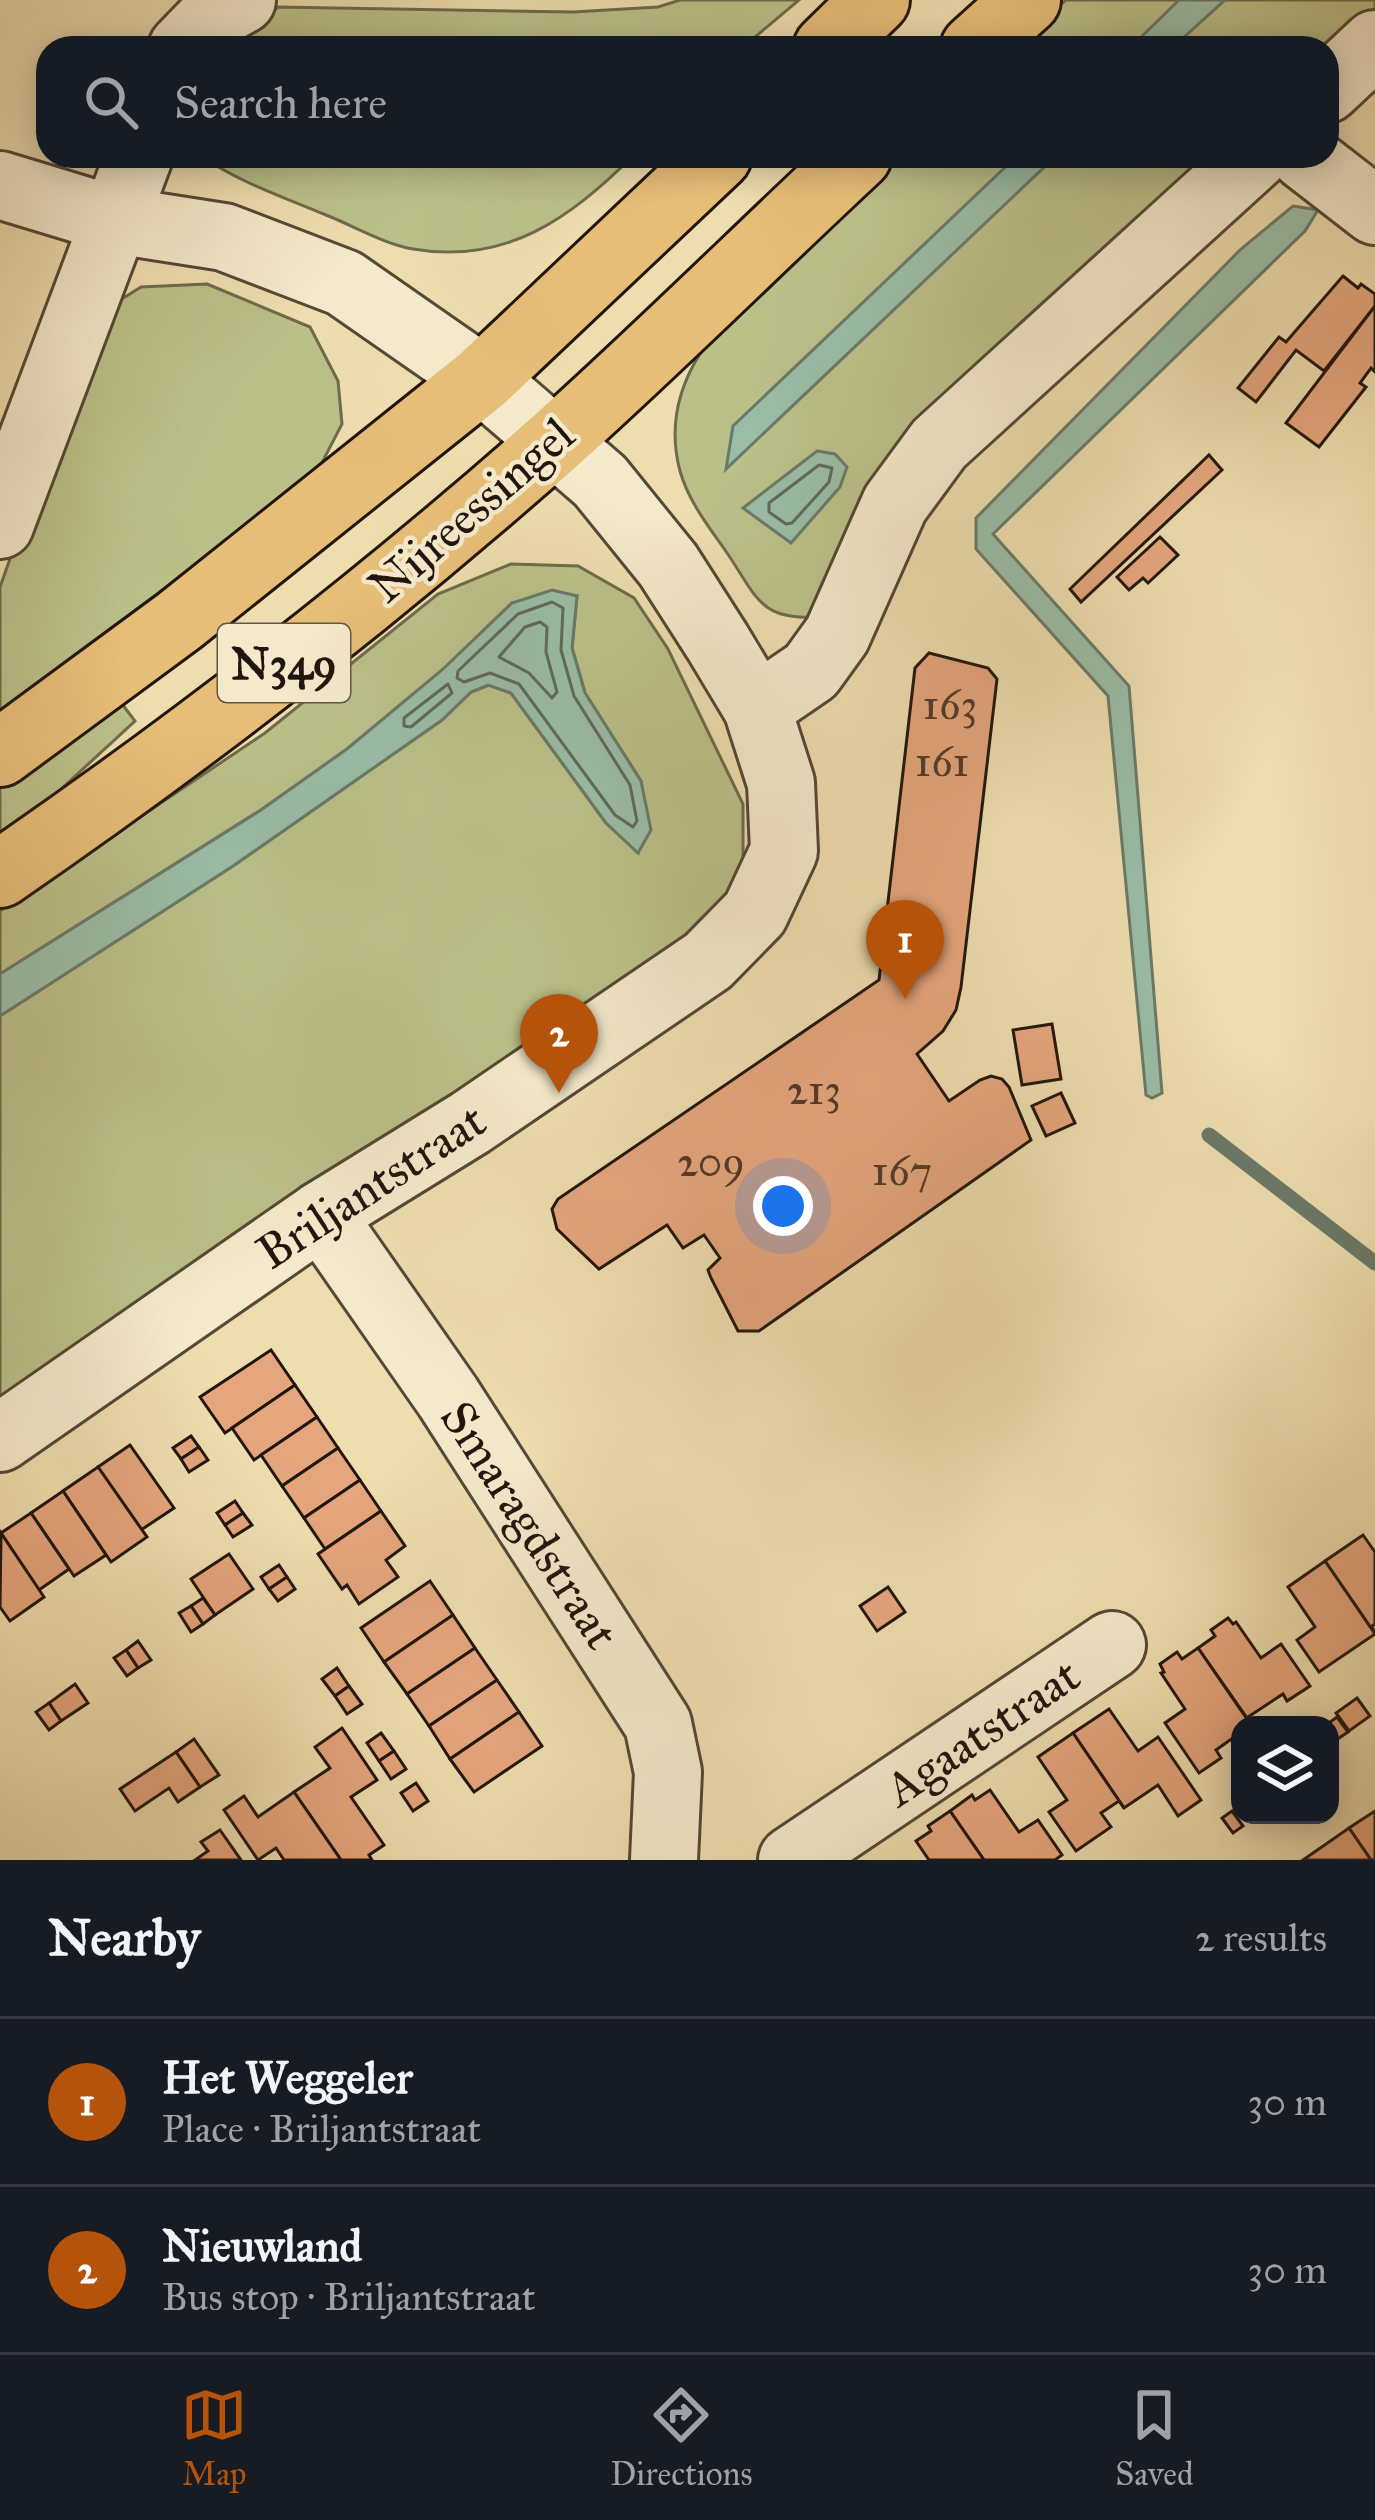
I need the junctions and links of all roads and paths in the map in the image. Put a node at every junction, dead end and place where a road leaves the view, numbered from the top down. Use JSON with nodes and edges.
{"nodes":[{"id":1,"x":242,"y":0,"type":"edge"},
{"id":2,"x":876,"y":0,"type":"edge"},
{"id":3,"x":1027,"y":0,"type":"edge"},
{"id":4,"x":194,"y":36,"type":"edge"},
{"id":5,"x":839,"y":36,"type":"edge"},
{"id":6,"x":987,"y":36,"type":"edge"},
{"id":7,"x":1375,"y":44,"type":"edge"},
{"id":8,"x":1339,"y":77,"type":"edge"},
{"id":9,"x":136,"y":168,"type":"edge"},
{"id":10,"x":705,"y":168,"type":"edge"},
{"id":11,"x":845,"y":168,"type":"edge"},
{"id":12,"x":1242,"y":168,"type":"edge"},
{"id":13,"x":1319,"y":168,"type":"edge"},
{"id":14,"x":0,"y":185,"type":"edge"},
{"id":15,"x":1375,"y":211,"type":"edge"},
{"id":16,"x":116,"y":220,"type":"junction"},
{"id":17,"x":482,"y":379,"type":"junction"},
{"id":18,"x":555,"y":441,"type":"junction"},
{"id":19,"x":0,"y":525,"type":"edge"},
{"id":20,"x":757,"y":708,"type":"junction"},
{"id":21,"x":0,"y":754,"type":"edge"},
{"id":22,"x":0,"y":874,"type":"edge"},
{"id":23,"x":321,"y":1215,"type":"junction"},
{"id":24,"x":0,"y":1438,"type":"edge"},
{"id":25,"x":1112,"y":1645,"type":"dead end"},
{"id":26,"x":664,"y":1860,"type":"edge"},
{"id":27,"x":792,"y":1860,"type":"edge"}],
"edges":[{"from":1,"to":4,"type":"street"},
{"from":2,"to":5,"type":"main road"},
{"from":3,"to":6,"type":"main road"},
{"from":7,"to":8,"type":"street"},
{"from":9,"to":16,"type":"street"},
{"from":10,"to":17,"type":"main road","name":"Nijreessingel","number":"N349"},
{"from":11,"to":18,"type":"main road","name":"Nijreessingel","number":"N349"},
{"from":12,"to":20,"type":"street"},
{"from":13,"to":15,"type":"street"},
{"from":14,"to":16,"type":"street","name":"Briljantstraat"},
{"from":16,"to":17,"type":"street","name":"Briljantstraat"},
{"from":16,"to":19,"type":"street"},
{"from":17,"to":18,"type":"street","name":"Briljantstraat"},
{"from":17,"to":21,"type":"main road","name":"Nijreessingel","number":"N349"},
{"from":18,"to":20,"type":"street","name":"Briljantstraat"},
{"from":18,"to":22,"type":"main road","name":"Nijreessingel","number":"N349"},
{"from":20,"to":23,"type":"street","name":"Briljantstraat"},
{"from":23,"to":24,"type":"street","name":"Briljantstraat"},
{"from":23,"to":26,"type":"street","name":"Smaragdstraat"},
{"from":25,"to":27,"type":"street","name":"Agaatstraat"}]}
